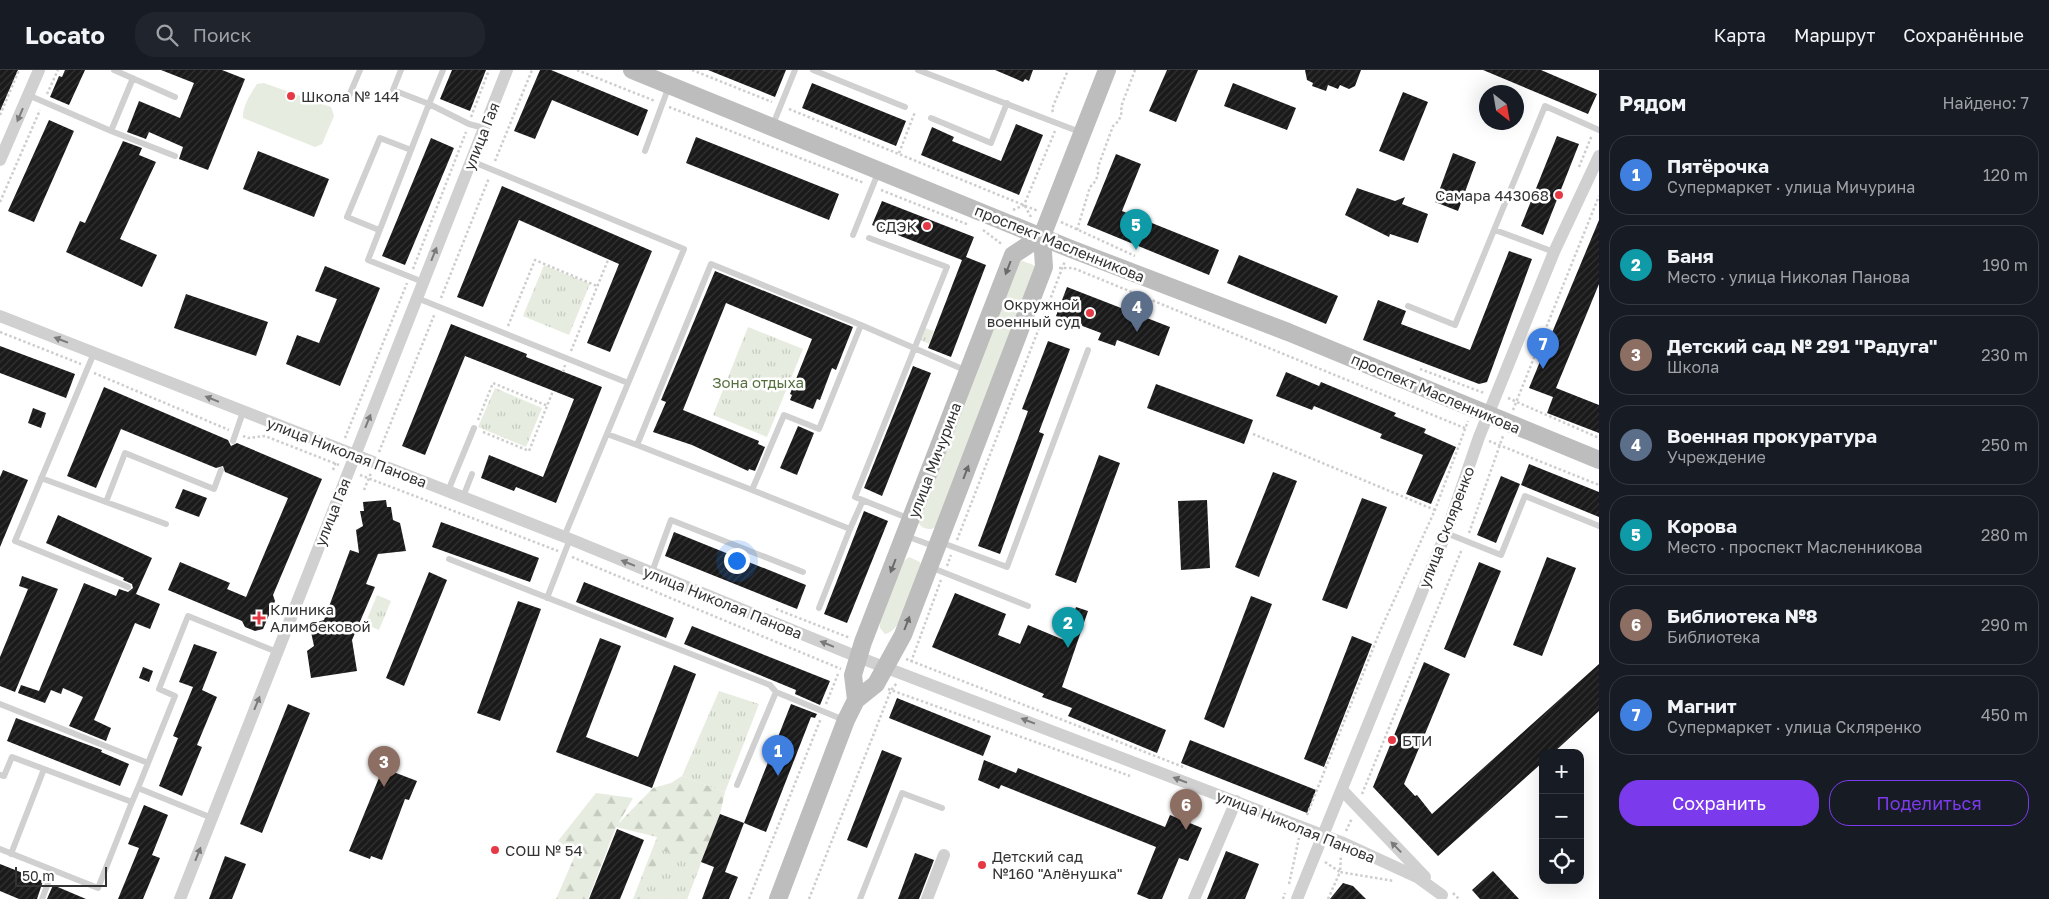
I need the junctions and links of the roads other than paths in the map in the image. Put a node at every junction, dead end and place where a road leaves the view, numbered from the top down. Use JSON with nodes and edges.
{"nodes":[{"id":1,"x":39,"y":70,"type":"edge"},
{"id":2,"x":114,"y":70,"type":"edge"},
{"id":3,"x":360,"y":70,"type":"edge"},
{"id":4,"x":401,"y":70,"type":"edge"},
{"id":5,"x":442,"y":70,"type":"edge"},
{"id":6,"x":507,"y":70,"type":"edge"},
{"id":7,"x":632,"y":70,"type":"edge"},
{"id":8,"x":796,"y":70,"type":"edge"},
{"id":9,"x":813,"y":70,"type":"edge"},
{"id":10,"x":918,"y":70,"type":"edge"},
{"id":11,"x":1107,"y":70,"type":"edge"},
{"id":12,"x":133,"y":78,"type":"junction"},
{"id":13,"x":669,"y":85,"type":"junction"},
{"id":14,"x":28,"y":96,"type":"junction"},
{"id":15,"x":349,"y":96,"type":"dead end"},
{"id":16,"x":176,"y":97,"type":"dead end"},
{"id":17,"x":1006,"y":103,"type":"junction"},
{"id":18,"x":429,"y":104,"type":"junction"},
{"id":19,"x":905,"y":108,"type":"dead end"},
{"id":20,"x":930,"y":118,"type":"dead end"},
{"id":21,"x":772,"y":127,"type":"junction"},
{"id":22,"x":484,"y":128,"type":"junction"},
{"id":23,"x":1599,"y":130,"type":"edge"},
{"id":24,"x":111,"y":131,"type":"junction"},
{"id":25,"x":1081,"y":133,"type":"junction"},
{"id":26,"x":411,"y":150,"type":"junction"},
{"id":27,"x":645,"y":151,"type":"dead end"},
{"id":28,"x":175,"y":156,"type":"dead end"},
{"id":29,"x":1599,"y":156,"type":"edge"},
{"id":30,"x":0,"y":160,"type":"edge"},
{"id":31,"x":471,"y":161,"type":"junction"},
{"id":32,"x":879,"y":169,"type":"junction"},
{"id":33,"x":379,"y":230,"type":"junction"},
{"id":34,"x":1495,"y":230,"type":"junction"},
{"id":35,"x":853,"y":235,"type":"dead end"},
{"id":36,"x":1042,"y":236,"type":"junction"},
{"id":37,"x":869,"y":238,"type":"dead end"},
{"id":38,"x":1554,"y":252,"type":"junction"},
{"id":39,"x":423,"y":282,"type":"junction"},
{"id":40,"x":417,"y":298,"type":"junction"},
{"id":41,"x":1408,"y":306,"type":"dead end"},
{"id":42,"x":0,"y":316,"type":"edge"},
{"id":43,"x":861,"y":324,"type":"junction"},
{"id":44,"x":915,"y":349,"type":"junction"},
{"id":45,"x":1088,"y":350,"type":"dead end"},
{"id":46,"x":94,"y":353,"type":"junction"},
{"id":47,"x":968,"y":371,"type":"junction"},
{"id":48,"x":628,"y":383,"type":"junction"},
{"id":49,"x":243,"y":412,"type":"junction"},
{"id":50,"x":1489,"y":414,"type":"junction"},
{"id":51,"x":474,"y":428,"type":"road end"},
{"id":52,"x":607,"y":434,"type":"junction"},
{"id":53,"x":233,"y":442,"type":"dead end"},
{"id":54,"x":637,"y":446,"type":"junction"},
{"id":55,"x":355,"y":455,"type":"junction"},
{"id":56,"x":1599,"y":460,"type":"edge"},
{"id":57,"x":221,"y":470,"type":"dead end"},
{"id":58,"x":472,"y":474,"type":"dead end"},
{"id":59,"x":41,"y":478,"type":"junction"},
{"id":60,"x":752,"y":490,"type":"junction"},
{"id":61,"x":448,"y":491,"type":"junction"},
{"id":62,"x":463,"y":497,"type":"junction"},
{"id":63,"x":862,"y":500,"type":"junction"},
{"id":64,"x":106,"y":502,"type":"junction"},
{"id":65,"x":911,"y":519,"type":"junction"},
{"id":66,"x":166,"y":524,"type":"dead end"},
{"id":67,"x":1599,"y":526,"type":"edge"},
{"id":68,"x":850,"y":530,"type":"junction"},
{"id":69,"x":1446,"y":533,"type":"junction"},
{"id":70,"x":905,"y":536,"type":"junction"},
{"id":71,"x":567,"y":538,"type":"junction"},
{"id":72,"x":938,"y":545,"type":"junction"},
{"id":73,"x":450,"y":559,"type":"dead end"},
{"id":74,"x":929,"y":566,"type":"junction"},
{"id":75,"x":652,"y":572,"type":"junction"},
{"id":76,"x":803,"y":572,"type":"dead end"},
{"id":77,"x":128,"y":587,"type":"dead end"},
{"id":78,"x":547,"y":598,"type":"junction"},
{"id":79,"x":1028,"y":606,"type":"dead end"},
{"id":80,"x":819,"y":608,"type":"dead end"},
{"id":81,"x":277,"y":652,"type":"junction"},
{"id":82,"x":858,"y":657,"type":"junction"},
{"id":83,"x":886,"y":667,"type":"junction"},
{"id":84,"x":776,"y":692,"type":"junction"},
{"id":85,"x":856,"y":700,"type":"junction"},
{"id":86,"x":0,"y":704,"type":"edge"},
{"id":87,"x":846,"y":720,"type":"junction"},
{"id":88,"x":148,"y":763,"type":"junction"},
{"id":89,"x":44,"y":769,"type":"junction"},
{"id":90,"x":0,"y":775,"type":"edge"},
{"id":91,"x":737,"y":785,"type":"dead end"},
{"id":92,"x":138,"y":788,"type":"junction"},
{"id":93,"x":1342,"y":790,"type":"junction"},
{"id":94,"x":1236,"y":801,"type":"junction"},
{"id":95,"x":132,"y":802,"type":"junction"},
{"id":96,"x":942,"y":808,"type":"dead end"},
{"id":97,"x":212,"y":818,"type":"junction"},
{"id":98,"x":1323,"y":835,"type":"junction"},
{"id":99,"x":0,"y":849,"type":"edge"},
{"id":100,"x":11,"y":854,"type":"junction"},
{"id":101,"x":944,"y":855,"type":"dead end"},
{"id":102,"x":54,"y":870,"type":"junction"},
{"id":103,"x":1444,"y":897,"type":"edge"},
{"id":104,"x":42,"y":899,"type":"edge"},
{"id":105,"x":180,"y":899,"type":"edge"},
{"id":106,"x":778,"y":899,"type":"edge"},
{"id":107,"x":860,"y":899,"type":"edge"},
{"id":108,"x":927,"y":899,"type":"edge"},
{"id":109,"x":1194,"y":899,"type":"edge"},
{"id":110,"x":1297,"y":899,"type":"edge"}],
"edges":[{"from":1,"to":14,"type":"street"},
{"from":2,"to":12,"type":"lane"},
{"from":3,"to":15,"type":"lane"},
{"from":4,"to":18,"type":"lane"},
{"from":5,"to":18,"type":"lane"},
{"from":6,"to":22,"type":"street","name":"улица Гая"},
{"from":7,"to":13,"type":"main road","name":"проспект Масленникова"},
{"from":8,"to":21,"type":"lane"},
{"from":9,"to":19,"type":"lane"},
{"from":10,"to":17,"type":"lane"},
{"from":11,"to":25,"type":"main road"},
{"from":12,"to":16,"type":"lane"},
{"from":12,"to":24,"type":"lane"},
{"from":13,"to":21,"type":"main road","name":"проспект Масленникова"},
{"from":13,"to":27,"type":"lane"},
{"from":14,"to":24,"type":"lane"},
{"from":14,"to":30,"type":"street","one_way":true},
{"from":17,"to":20,"type":"lane"},
{"from":17,"to":25,"type":"lane"},
{"from":18,"to":22,"type":"lane"},
{"from":18,"to":26,"type":"lane"},
{"from":21,"to":32,"type":"main road","name":"проспект Масленникова"},
{"from":22,"to":31,"type":"street","name":"улица Гая"},
{"from":23,"to":34,"type":"lane"},
{"from":24,"to":28,"type":"lane"},
{"from":25,"to":36,"type":"main road"},
{"from":26,"to":33,"type":"lane"},
{"from":26,"to":33,"type":"lane"},
{"from":29,"to":38,"type":"street","name":"улица Скляренко"},
{"from":39,"to":31,"type":"street","name":"улица Гая","one_way":true},
{"from":31,"to":48,"type":"lane"},
{"from":32,"to":35,"type":"lane"},
{"from":32,"to":36,"type":"main road","name":"проспект Масленникова"},
{"from":33,"to":39,"type":"lane"},
{"from":34,"to":38,"type":"lane"},
{"from":34,"to":41,"type":"lane"},
{"from":36,"to":47,"type":"main road","name":"улица Мичурина","one_way":true},
{"from":36,"to":50,"type":"main road","name":"проспект Масленникова"},
{"from":72,"to":36,"type":"main road","one_way":true},
{"from":37,"to":44,"type":"lane"},
{"from":38,"to":50,"type":"street","name":"улица Скляренко"},
{"from":39,"to":40,"type":"street","name":"улица Гая"},
{"from":40,"to":48,"type":"lane"},
{"from":55,"to":40,"type":"street","name":"улица Гая","one_way":true},
{"from":46,"to":42,"type":"street","name":"улица Николая Панова","one_way":true},
{"from":43,"to":44,"type":"lane"},
{"from":43,"to":54,"type":"lane"},
{"from":43,"to":60,"type":"lane"},
{"from":44,"to":47,"type":"lane"},
{"from":44,"to":63,"type":"lane"},
{"from":45,"to":72,"type":"lane"},
{"from":49,"to":46,"type":"street","name":"улица Николая Панова","one_way":true},
{"from":46,"to":59,"type":"lane"},
{"from":47,"to":65,"type":"main road","name":"улица Мичурина"},
{"from":48,"to":52,"type":"lane"},
{"from":49,"to":53,"type":"lane"},
{"from":49,"to":55,"type":"street","name":"улица Николая Панова"},
{"from":50,"to":56,"type":"main road","name":"проспект Масленникова"},
{"from":50,"to":69,"type":"street","name":"улица Скляренко"},
{"from":51,"to":61,"type":"lane"},
{"from":52,"to":54,"type":"lane"},
{"from":52,"to":71,"type":"lane"},
{"from":54,"to":60,"type":"lane"},
{"from":55,"to":61,"type":"street","name":"улица Николая Панова"},
{"from":55,"to":81,"type":"street","name":"улица Гая"},
{"from":57,"to":64,"type":"lane"},
{"from":58,"to":62,"type":"lane"},
{"from":59,"to":64,"type":"lane"},
{"from":59,"to":77,"type":"lane"},
{"from":60,"to":68,"type":"lane"},
{"from":61,"to":62,"type":"street","name":"улица Николая Панова"},
{"from":62,"to":71,"type":"street","name":"улица Николая Панова"},
{"from":63,"to":65,"type":"lane"},
{"from":63,"to":68,"type":"lane"},
{"from":64,"to":66,"type":"lane"},
{"from":65,"to":70,"type":"main road","name":"улица Мичурина"},
{"from":67,"to":69,"type":"lane"},
{"from":68,"to":80,"type":"lane"},
{"from":69,"to":93,"type":"street","name":"улица Скляренко"},
{"from":70,"to":72,"type":"lane"},
{"from":70,"to":82,"type":"main road","name":"улица Мичурина","one_way":true},
{"from":75,"to":71,"type":"street","name":"улица Николая Панова","one_way":true},
{"from":71,"to":78,"type":"lane"},
{"from":72,"to":74,"type":"main road"},
{"from":73,"to":78,"type":"lane"},
{"from":74,"to":79,"type":"lane"},
{"from":83,"to":74,"type":"main road","one_way":true},
{"from":75,"to":76,"type":"lane"},
{"from":82,"to":75,"type":"street","name":"улица Николая Панова","one_way":true},
{"from":78,"to":84,"type":"lane"},
{"from":81,"to":88,"type":"lane"},
{"from":97,"to":81,"type":"street","name":"улица Гая","one_way":true},
{"from":82,"to":83,"type":"street","name":"улица Николая Панова"},
{"from":82,"to":85,"type":"main road","name":"улица Мичурина"},
{"from":83,"to":85,"type":"main road"},
{"from":94,"to":83,"type":"street","name":"улица Николая Панова","one_way":true},
{"from":84,"to":87,"type":"lane"},
{"from":84,"to":91,"type":"lane"},
{"from":85,"to":87,"type":"main road"},
{"from":86,"to":88,"type":"lane"},
{"from":87,"to":106,"type":"main road"},
{"from":88,"to":92,"type":"lane"},
{"from":89,"to":90,"type":"lane"},
{"from":89,"to":95,"type":"lane"},
{"from":89,"to":100,"type":"lane"},
{"from":92,"to":95,"type":"lane"},
{"from":92,"to":97,"type":"lane"},
{"from":93,"to":98,"type":"street","name":"улица Скляренко"},
{"from":103,"to":93,"type":"street","name":"улица Николая Панова","one_way":true},
{"from":94,"to":98,"type":"street","name":"улица Николая Панова"},
{"from":94,"to":109,"type":"street"},
{"from":95,"to":102,"type":"lane"},
{"from":96,"to":107,"type":"lane"},
{"from":105,"to":97,"type":"street","name":"улица Гая","one_way":true},
{"from":98,"to":103,"type":"street","name":"улица Николая Панова"},
{"from":98,"to":110,"type":"street","name":"улица Скляренко"},
{"from":99,"to":100,"type":"lane"},
{"from":100,"to":102,"type":"lane"},
{"from":101,"to":108,"type":"street"},
{"from":102,"to":104,"type":"lane"}]}
